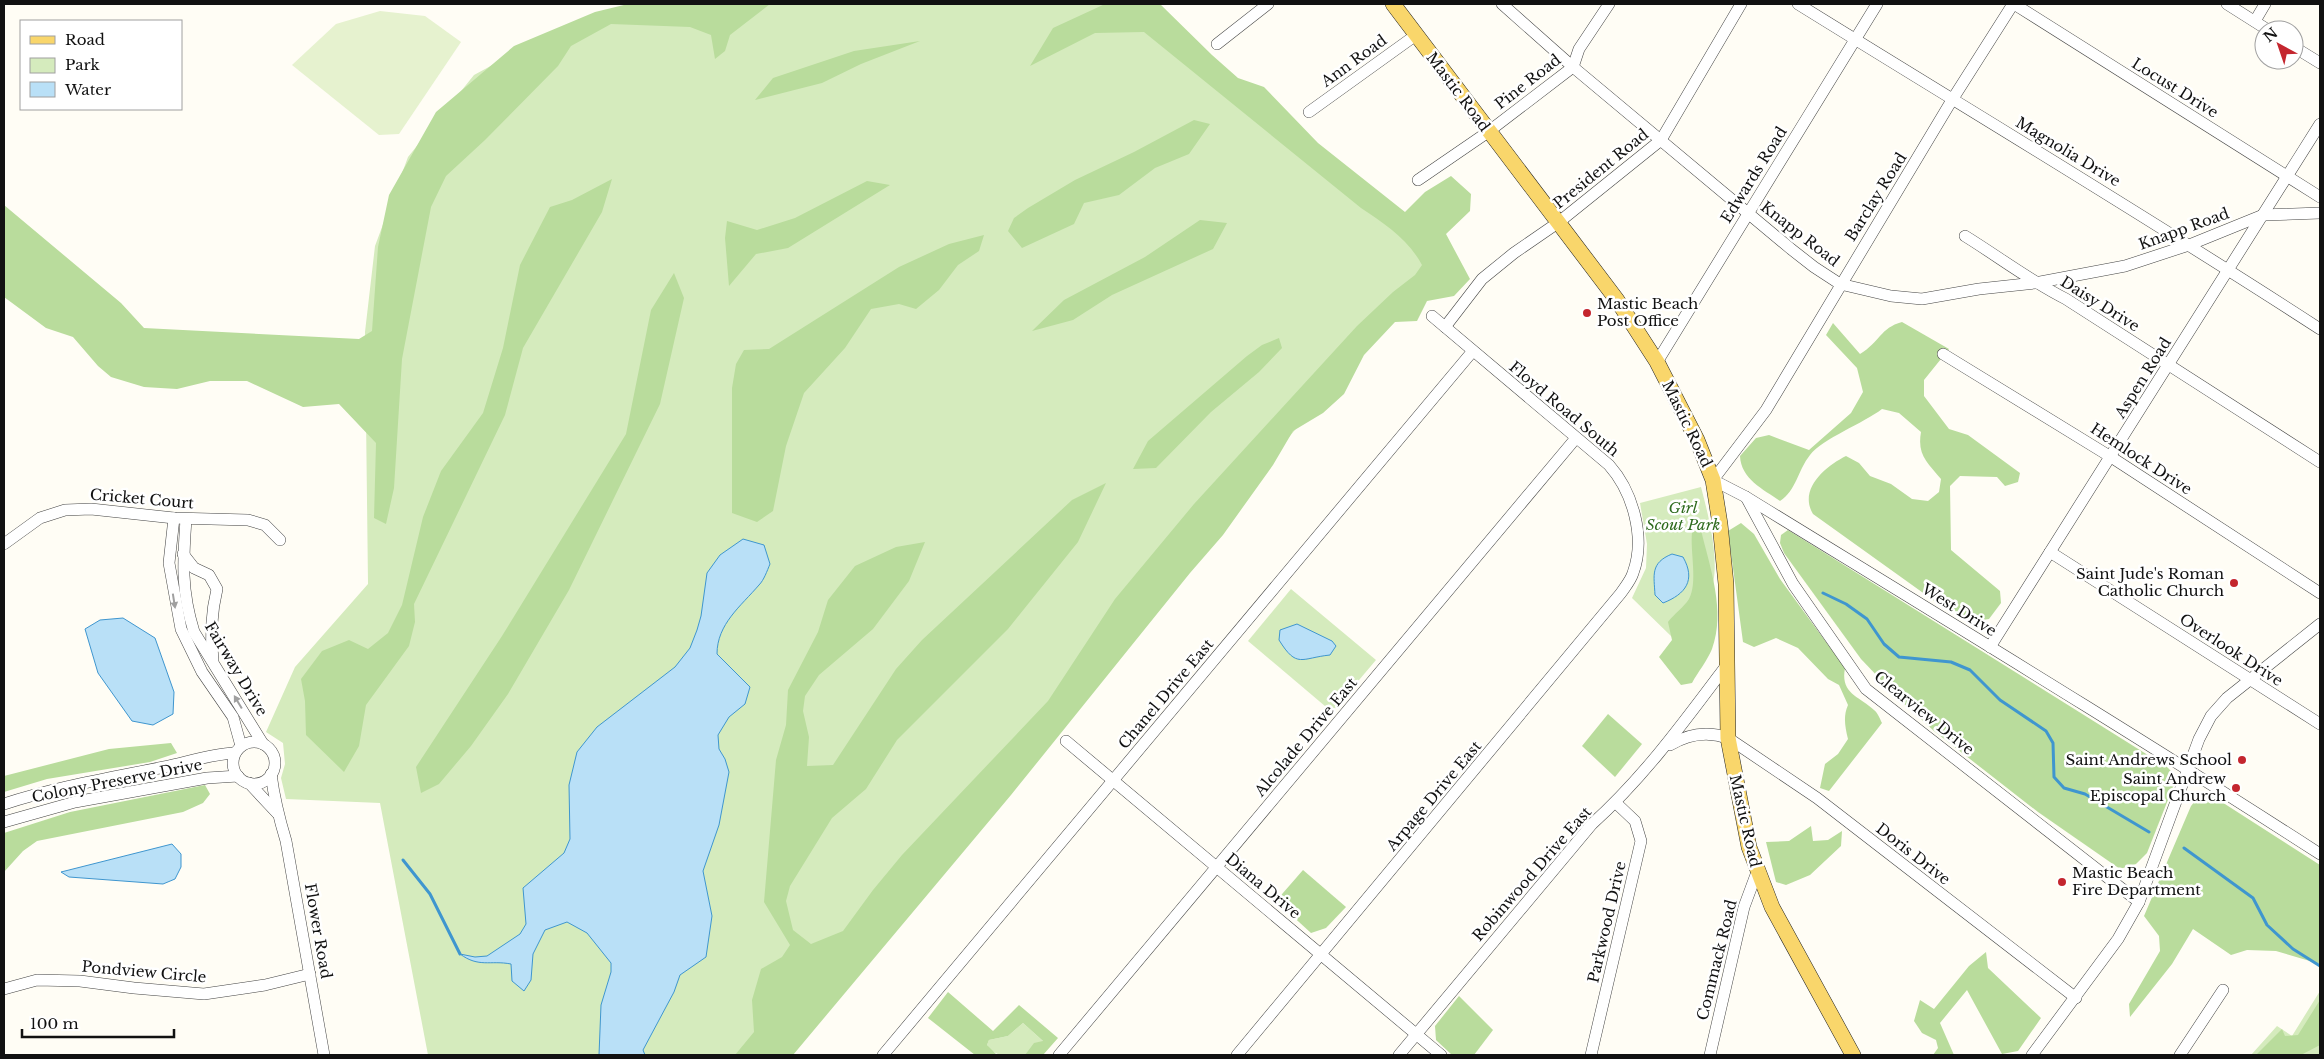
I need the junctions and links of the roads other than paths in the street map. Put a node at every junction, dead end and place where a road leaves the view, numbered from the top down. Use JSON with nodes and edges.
{"nodes":[{"id":1,"x":1268,"y":4,"type":"edge"},
{"id":2,"x":1393,"y":4,"type":"edge"},
{"id":3,"x":1502,"y":4,"type":"edge"},
{"id":4,"x":1609,"y":4,"type":"edge"},
{"id":5,"x":1741,"y":4,"type":"edge"},
{"id":6,"x":1798,"y":4,"type":"edge"},
{"id":7,"x":1877,"y":4,"type":"edge"},
{"id":8,"x":2013,"y":4,"type":"edge"},
{"id":9,"x":2227,"y":4,"type":"edge"},
{"id":10,"x":2265,"y":4,"type":"edge"},
{"id":11,"x":2254,"y":20,"type":"edge"},
{"id":12,"x":2256,"y":20,"type":"edge"},
{"id":13,"x":1416,"y":35,"type":"junction"},
{"id":14,"x":1855,"y":39,"type":"junction"},
{"id":15,"x":1217,"y":44,"type":"dead end"},
{"id":16,"x":2304,"y":53,"type":"edge"},
{"id":17,"x":2320,"y":63,"type":"edge"},
{"id":18,"x":1573,"y":67,"type":"junction"},
{"id":19,"x":1952,"y":100,"type":"junction"},
{"id":20,"x":1309,"y":112,"type":"dead end"},
{"id":21,"x":2320,"y":124,"type":"edge"},
{"id":22,"x":1488,"y":132,"type":"junction"},
{"id":23,"x":1661,"y":140,"type":"junction"},
{"id":24,"x":2288,"y":175,"type":"junction"},
{"id":25,"x":1418,"y":180,"type":"dead end"},
{"id":26,"x":2320,"y":197,"type":"edge"},
{"id":27,"x":1749,"y":212,"type":"junction"},
{"id":28,"x":2320,"y":213,"type":"edge"},
{"id":29,"x":2264,"y":215,"type":"junction"},
{"id":30,"x":1559,"y":222,"type":"junction"},
{"id":31,"x":1964,"y":236,"type":"dead end"},
{"id":32,"x":2189,"y":245,"type":"junction"},
{"id":33,"x":2229,"y":270,"type":"junction"},
{"id":34,"x":2035,"y":283,"type":"junction"},
{"id":35,"x":1840,"y":284,"type":"junction"},
{"id":36,"x":1432,"y":316,"type":"dead end"},
{"id":37,"x":1445,"y":326,"type":"junction"},
{"id":38,"x":2320,"y":329,"type":"edge"},
{"id":39,"x":1472,"y":352,"type":"junction"},
{"id":40,"x":1943,"y":354,"type":"dead end"},
{"id":41,"x":1657,"y":362,"type":"junction"},
{"id":42,"x":2169,"y":365,"type":"junction"},
{"id":43,"x":1576,"y":438,"type":"junction"},
{"id":44,"x":2111,"y":457,"type":"junction"},
{"id":45,"x":2320,"y":462,"type":"edge"},
{"id":46,"x":1713,"y":480,"type":"junction"},
{"id":47,"x":1746,"y":497,"type":"junction"},
{"id":48,"x":174,"y":518,"type":"junction"},
{"id":49,"x":186,"y":519,"type":"junction"},
{"id":50,"x":280,"y":540,"type":"dead end"},
{"id":51,"x":4,"y":544,"type":"edge"},
{"id":52,"x":1639,"y":549,"type":"joint"},
{"id":53,"x":2050,"y":552,"type":"junction"},
{"id":54,"x":183,"y":554,"type":"junction"},
{"id":55,"x":194,"y":568,"type":"junction"},
{"id":56,"x":183,"y":576,"type":"junction"},
{"id":57,"x":171,"y":577,"type":"junction"},
{"id":58,"x":2320,"y":593,"type":"edge"},
{"id":59,"x":2320,"y":624,"type":"edge"},
{"id":60,"x":1990,"y":647,"type":"junction"},
{"id":61,"x":214,"y":665,"type":"junction"},
{"id":62,"x":1726,"y":666,"type":"junction"},
{"id":63,"x":2249,"y":679,"type":"junction"},
{"id":64,"x":2320,"y":724,"type":"edge"},
{"id":65,"x":1728,"y":738,"type":"junction"},
{"id":66,"x":1066,"y":741,"type":"dead end"},
{"id":67,"x":262,"y":744,"type":"junction"},
{"id":68,"x":1664,"y":749,"type":"junction"},
{"id":69,"x":238,"y":750,"type":"junction"},
{"id":70,"x":2188,"y":769,"type":"junction"},
{"id":71,"x":271,"y":774,"type":"junction"},
{"id":72,"x":238,"y":776,"type":"junction"},
{"id":73,"x":1114,"y":780,"type":"junction"},
{"id":74,"x":249,"y":783,"type":"junction"},
{"id":75,"x":1616,"y":803,"type":"junction"},
{"id":76,"x":4,"y":804,"type":"edge"},
{"id":77,"x":277,"y":813,"type":"junction"},
{"id":78,"x":4,"y":822,"type":"edge"},
{"id":79,"x":2320,"y":854,"type":"edge"},
{"id":80,"x":1217,"y":867,"type":"junction"},
{"id":81,"x":1757,"y":872,"type":"junction"},
{"id":82,"x":2139,"y":902,"type":"junction"},
{"id":83,"x":1322,"y":955,"type":"junction"},
{"id":84,"x":310,"y":974,"type":"junction"},
{"id":85,"x":4,"y":989,"type":"edge"},
{"id":86,"x":2223,"y":990,"type":"dead end"},
{"id":87,"x":2076,"y":998,"type":"junction"},
{"id":88,"x":1417,"y":1034,"type":"junction"},
{"id":89,"x":324,"y":1055,"type":"edge"},
{"id":90,"x":883,"y":1055,"type":"edge"},
{"id":91,"x":1059,"y":1055,"type":"edge"},
{"id":92,"x":1237,"y":1055,"type":"edge"},
{"id":93,"x":1399,"y":1055,"type":"edge"},
{"id":94,"x":1441,"y":1055,"type":"edge"},
{"id":95,"x":1591,"y":1055,"type":"edge"},
{"id":96,"x":1710,"y":1055,"type":"edge"},
{"id":97,"x":1853,"y":1055,"type":"edge"},
{"id":98,"x":2032,"y":1055,"type":"edge"},
{"id":99,"x":2180,"y":1055,"type":"edge"}],
"edges":[{"from":1,"to":15,"type":"street"},
{"from":2,"to":13,"type":"main road","name":"Mastic Road"},
{"from":3,"to":18,"type":"street","name":"Knapp Road"},
{"from":4,"to":18,"type":"street","name":"Pine Road"},
{"from":5,"to":23,"type":"street","name":"President Road"},
{"from":6,"to":14,"type":"street","name":"Magnolia Drive"},
{"from":7,"to":14,"type":"street","name":"Edwards Road"},
{"from":8,"to":19,"type":"street","name":"Barclay Road"},
{"from":8,"to":24,"type":"street","name":"Locust Drive"},
{"from":9,"to":11,"type":"street"},
{"from":10,"to":12,"type":"street"},
{"from":13,"to":20,"type":"street","name":"Ann Road"},
{"from":13,"to":22,"type":"main road","name":"Mastic Road"},
{"from":14,"to":19,"type":"street","name":"Magnolia Drive"},
{"from":14,"to":27,"type":"street","name":"Edwards Road"},
{"from":16,"to":17,"type":"street"},
{"from":18,"to":22,"type":"street","name":"Pine Road"},
{"from":18,"to":23,"type":"street","name":"Knapp Road"},
{"from":19,"to":32,"type":"street","name":"Magnolia Drive"},
{"from":19,"to":35,"type":"street","name":"Barclay Road"},
{"from":21,"to":24,"type":"street","name":"Aspen Road"},
{"from":22,"to":25,"type":"street","name":"Pine Road"},
{"from":22,"to":30,"type":"main road","name":"Mastic Road"},
{"from":23,"to":27,"type":"street","name":"Knapp Road"},
{"from":23,"to":30,"type":"street","name":"President Road"},
{"from":24,"to":26,"type":"street","name":"Locust Drive"},
{"from":24,"to":29,"type":"street","name":"Aspen Road"},
{"from":27,"to":35,"type":"street","name":"Knapp Road"},
{"from":27,"to":41,"type":"street","name":"Edwards Road"},
{"from":28,"to":29,"type":"street","name":"Knapp Road"},
{"from":29,"to":32,"type":"street","name":"Knapp Road"},
{"from":29,"to":33,"type":"street","name":"Aspen Road"},
{"from":30,"to":37,"type":"street","name":"President Road"},
{"from":30,"to":41,"type":"main road","name":"Mastic Road"},
{"from":31,"to":34,"type":"street","name":"Daisy Drive"},
{"from":32,"to":33,"type":"street","name":"Magnolia Drive"},
{"from":32,"to":34,"type":"street","name":"Knapp Road"},
{"from":33,"to":38,"type":"street","name":"Magnolia Drive"},
{"from":33,"to":42,"type":"street","name":"Aspen Road"},
{"from":34,"to":35,"type":"street","name":"Knapp Road"},
{"from":34,"to":42,"type":"street","name":"Daisy Drive"},
{"from":35,"to":46,"type":"street","name":"Barclay Road"},
{"from":36,"to":37,"type":"street","name":"Floyd Road South"},
{"from":37,"to":39,"type":"street","name":"Floyd Road South"},
{"from":39,"to":43,"type":"street","name":"Floyd Road South"},
{"from":39,"to":73,"type":"street","name":"Chanel Drive East"},
{"from":40,"to":44,"type":"street","name":"Hemlock Drive"},
{"from":41,"to":46,"type":"main road","name":"Mastic Road"},
{"from":42,"to":44,"type":"street","name":"Aspen Road"},
{"from":42,"to":45,"type":"street","name":"Daisy Drive"},
{"from":43,"to":52,"type":"street","name":"Floyd Road South"},
{"from":43,"to":80,"type":"street","name":"Alcolade Drive East"},
{"from":44,"to":53,"type":"street","name":"Aspen Road"},
{"from":44,"to":58,"type":"street","name":"Hemlock Drive"},
{"from":46,"to":47,"type":"street","name":"West Drive"},
{"from":46,"to":62,"type":"main road","name":"Mastic Road"},
{"from":47,"to":60,"type":"street","name":"West Drive"},
{"from":47,"to":82,"type":"street","name":"Clearview Drive"},
{"from":48,"to":49,"type":"street","name":"Cricket Court"},
{"from":48,"to":51,"type":"street","name":"Cricket Court"},
{"from":48,"to":57,"type":"street","name":"Fairway Drive"},
{"from":49,"to":50,"type":"street","name":"Cricket Court"},
{"from":49,"to":54,"type":"street","name":"Fairway Drive"},
{"from":52,"to":83,"type":"street","name":"Arpage Drive East"},
{"from":53,"to":60,"type":"street","name":"Aspen Road"},
{"from":53,"to":63,"type":"street","name":"Overlook Drive"},
{"from":54,"to":55,"type":"street"},
{"from":54,"to":56,"type":"street","name":"Fairway Drive"},
{"from":55,"to":56,"type":"street"},
{"from":55,"to":61,"type":"street"},
{"from":56,"to":57,"type":"street"},
{"from":56,"to":61,"type":"street","name":"Fairway Drive"},
{"from":57,"to":69,"type":"street","name":"Fairway Drive","one_way":true},
{"from":59,"to":63,"type":"street"},
{"from":60,"to":70,"type":"street","name":"West Drive"},
{"from":67,"to":61,"type":"street","name":"Fairway Drive","one_way":true},
{"from":62,"to":65,"type":"main road","name":"Mastic Road"},
{"from":62,"to":68,"type":"street","name":"Robinwood Drive East"},
{"from":63,"to":64,"type":"street","name":"Overlook Drive"},
{"from":63,"to":70,"type":"street"},
{"from":65,"to":68,"type":"street"},
{"from":65,"to":81,"type":"main road","name":"Mastic Road"},
{"from":65,"to":87,"type":"street","name":"Doris Drive"},
{"from":66,"to":73,"type":"street","name":"Diana Drive"},
{"from":67,"to":69,"type":"street"},
{"from":67,"to":71,"type":"street"},
{"from":68,"to":75,"type":"street","name":"Robinwood Drive East"},
{"from":69,"to":72,"type":"street"},
{"from":69,"to":76,"type":"street","name":"Colony Preserve Drive"},
{"from":70,"to":79,"type":"street","name":"West Drive"},
{"from":70,"to":82,"type":"street"},
{"from":71,"to":74,"type":"street"},
{"from":71,"to":77,"type":"street","name":"Flower Road"},
{"from":72,"to":74,"type":"street"},
{"from":72,"to":78,"type":"street","name":"Colony Preserve Drive"},
{"from":73,"to":80,"type":"street","name":"Diana Drive"},
{"from":73,"to":90,"type":"street","name":"Chanel Drive East"},
{"from":74,"to":77,"type":"street","name":"Flower Road"},
{"from":75,"to":88,"type":"street","name":"Robinwood Drive East"},
{"from":75,"to":95,"type":"street","name":"Parkwood Drive"},
{"from":77,"to":84,"type":"street","name":"Flower Road"},
{"from":80,"to":83,"type":"street","name":"Diana Drive"},
{"from":80,"to":91,"type":"street","name":"Alcolade Drive East"},
{"from":81,"to":96,"type":"street","name":"Commack Road"},
{"from":81,"to":97,"type":"main road","name":"Mastic Road"},
{"from":82,"to":87,"type":"street"},
{"from":83,"to":88,"type":"street","name":"Diana Drive"},
{"from":83,"to":92,"type":"street","name":"Arpage Drive East"},
{"from":84,"to":85,"type":"street","name":"Pondview Circle"},
{"from":84,"to":89,"type":"street","name":"Flower Road"},
{"from":86,"to":99,"type":"street"},
{"from":87,"to":98,"type":"street"},
{"from":88,"to":93,"type":"street","name":"Robinwood Drive East"},
{"from":88,"to":94,"type":"street","name":"Diana Drive"}]}
